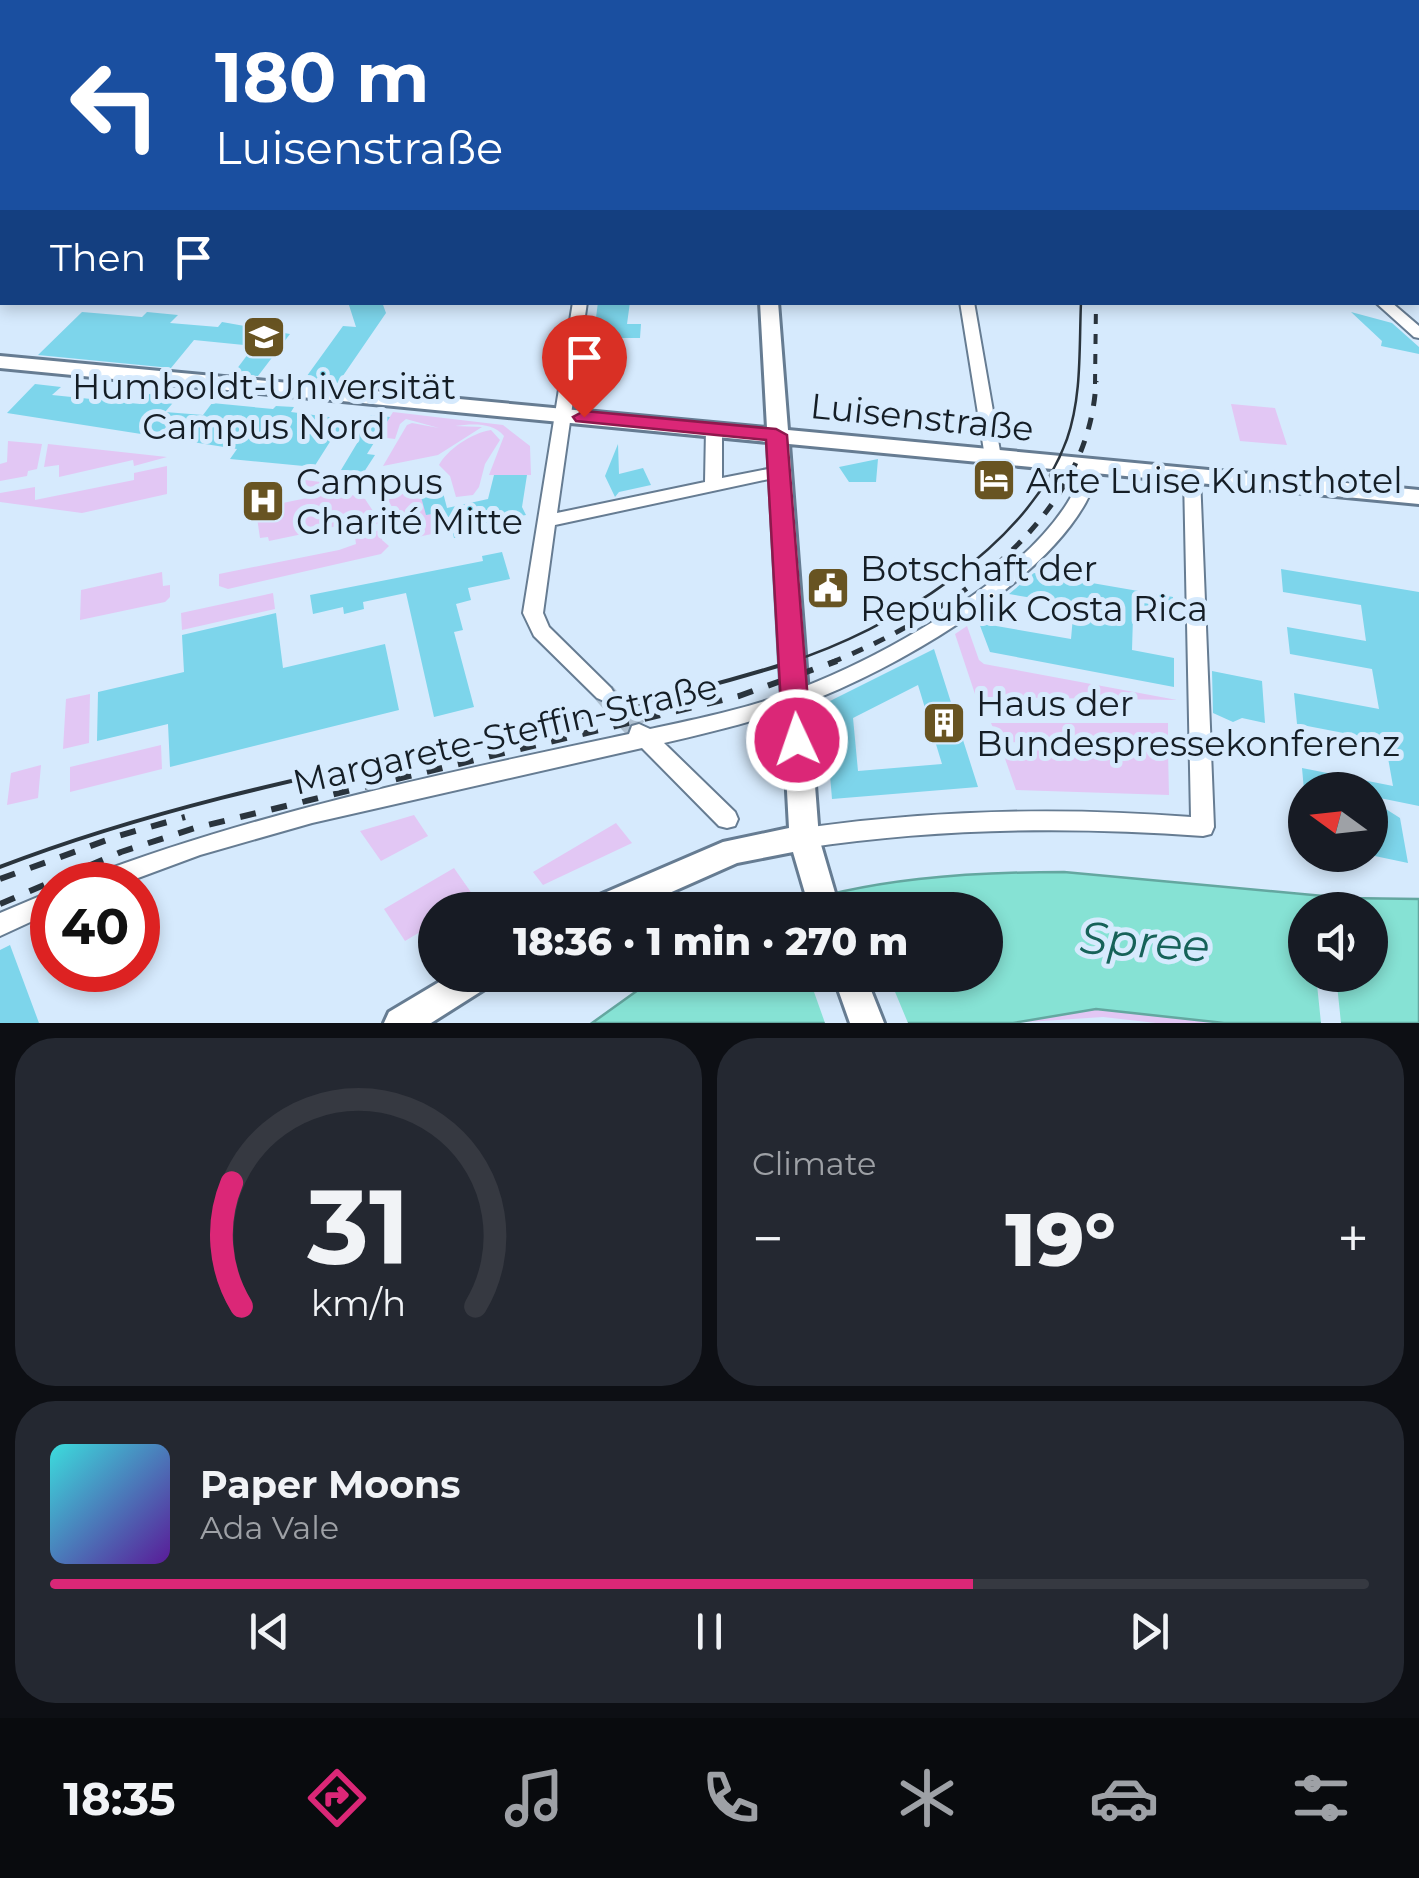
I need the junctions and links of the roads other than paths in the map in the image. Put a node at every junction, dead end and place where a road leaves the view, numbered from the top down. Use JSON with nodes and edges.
{"nodes":[{"id":1,"x":580,"y":305,"type":"edge"},
{"id":2,"x":769,"y":305,"type":"edge"},
{"id":3,"x":968,"y":305,"type":"edge"},
{"id":4,"x":1385,"y":305,"type":"edge"},
{"id":5,"x":1419,"y":334,"type":"edge"},
{"id":6,"x":0,"y":362,"type":"edge"},
{"id":7,"x":563,"y":415,"type":"junction"},
{"id":8,"x":714,"y":429,"type":"junction"},
{"id":9,"x":776,"y":435,"type":"junction"},
{"id":10,"x":993,"y":457,"type":"junction"},
{"id":11,"x":1090,"y":466,"type":"junction"},
{"id":12,"x":778,"y":472,"type":"junction"},
{"id":13,"x":1192,"y":476,"type":"junction"},
{"id":14,"x":714,"y":484,"type":"junction"},
{"id":15,"x":1419,"y":497,"type":"edge"},
{"id":16,"x":546,"y":520,"type":"junction"},
{"id":17,"x":604,"y":693,"type":"tunnel mouth"},
{"id":18,"x":794,"y":699,"type":"junction"},
{"id":19,"x":640,"y":734,"type":"junction"},
{"id":20,"x":727,"y":819,"type":"dead end"},
{"id":21,"x":804,"y":838,"type":"junction"},
{"id":22,"x":149,"y":862,"type":"edge"},
{"id":23,"x":640,"y":892,"type":"edge"},
{"id":24,"x":818,"y":892,"type":"edge"},
{"id":25,"x":30,"y":911,"type":"edge"},
{"id":26,"x":0,"y":925,"type":"edge"},
{"id":27,"x":452,"y":992,"type":"edge"},
{"id":28,"x":855,"y":992,"type":"edge"},
{"id":29,"x":401,"y":1023,"type":"edge"},
{"id":30,"x":867,"y":1023,"type":"edge"}],
"edges":[{"from":1,"to":7,"type":"street"},
{"from":2,"to":9,"type":"street"},
{"from":3,"to":10,"type":"street"},
{"from":4,"to":5,"type":"street"},
{"from":6,"to":7,"type":"street","name":"Luisenstraße"},
{"from":7,"to":8,"type":"street","name":"Luisenstraße"},
{"from":7,"to":16,"type":"street"},
{"from":8,"to":9,"type":"street","name":"Luisenstraße"},
{"from":8,"to":14,"type":"street"},
{"from":9,"to":10,"type":"street","name":"Luisenstraße"},
{"from":9,"to":12,"type":"street"},
{"from":10,"to":11,"type":"street","name":"Luisenstraße"},
{"from":11,"to":13,"type":"street","name":"Luisenstraße"},
{"from":11,"to":18,"type":"street","name":"Margarete-Steffin-Straße"},
{"from":12,"to":14,"type":"street"},
{"from":12,"to":18,"type":"street"},
{"from":13,"to":15,"type":"street","name":"Luisenstraße"},
{"from":13,"to":21,"type":"street"},
{"from":14,"to":16,"type":"street"},
{"from":16,"to":17,"type":"street"},
{"from":18,"to":19,"type":"street","name":"Margarete-Steffin-Straße"},
{"from":18,"to":21,"type":"street"},
{"from":19,"to":20,"type":"street"},
{"from":19,"to":22,"type":"street","name":"Margarete-Steffin-Straße"},
{"from":21,"to":23,"type":"street"},
{"from":21,"to":24,"type":"street"},
{"from":25,"to":26,"type":"street"},
{"from":27,"to":29,"type":"street"},
{"from":28,"to":30,"type":"street"}]}
